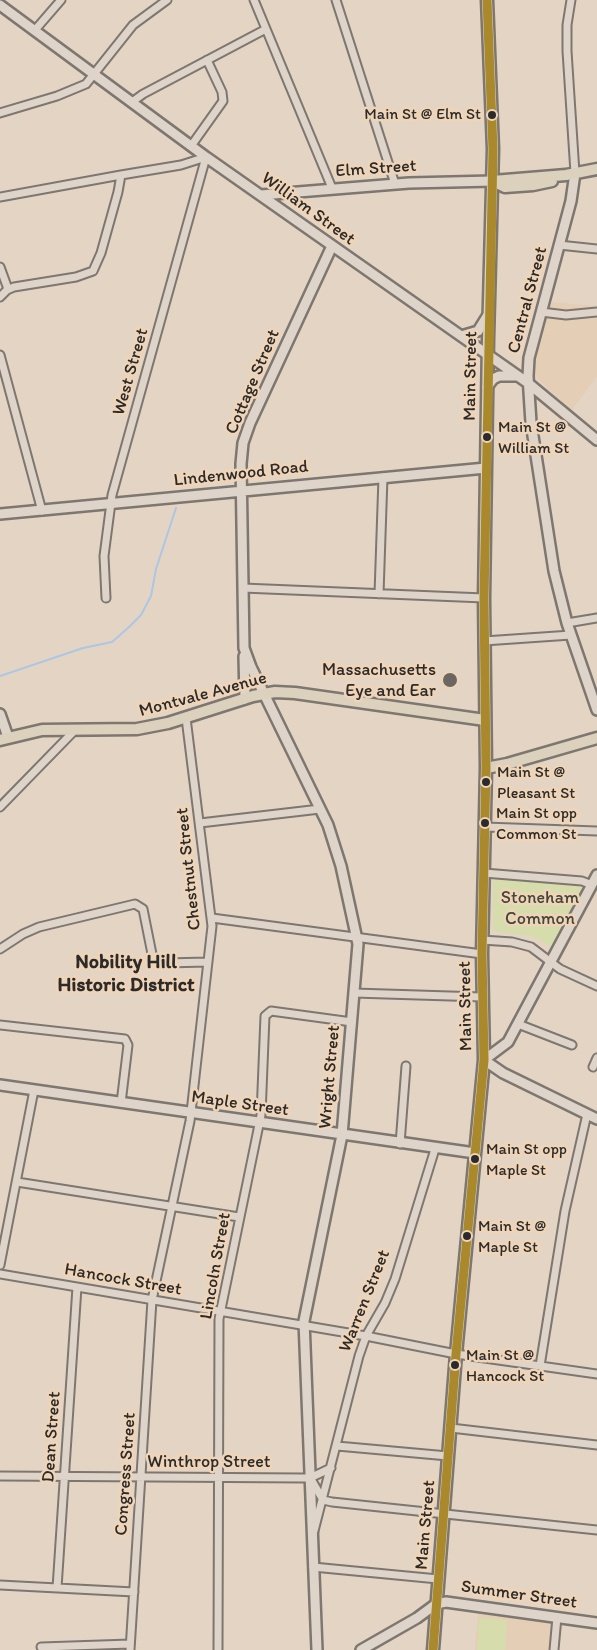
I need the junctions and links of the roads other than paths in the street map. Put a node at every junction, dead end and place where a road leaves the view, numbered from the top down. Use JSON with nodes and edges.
{"nodes":[{"id":1,"x":61,"y":0,"type":"edge"},
{"id":2,"x":167,"y":0,"type":"edge"},
{"id":3,"x":254,"y":0,"type":"edge"},
{"id":4,"x":336,"y":0,"type":"edge"},
{"id":5,"x":487,"y":0,"type":"edge"},
{"id":6,"x":571,"y":0,"type":"edge"},
{"id":7,"x":0,"y":4,"type":"edge"},
{"id":8,"x":266,"y":29,"type":"junction"},
{"id":9,"x":35,"y":30,"type":"junction"},
{"id":10,"x":207,"y":60,"type":"junction"},
{"id":11,"x":95,"y":75,"type":"junction"},
{"id":12,"x":132,"y":102,"type":"junction"},
{"id":13,"x":1,"y":111,"type":"edge"},
{"id":14,"x":191,"y":146,"type":"junction"},
{"id":15,"x":206,"y":157,"type":"junction"},
{"id":16,"x":597,"y":169,"type":"edge"},
{"id":17,"x":570,"y":174,"type":"junction"},
{"id":18,"x":121,"y":176,"type":"junction"},
{"id":19,"x":493,"y":180,"type":"junction"},
{"id":20,"x":395,"y":184,"type":"junction"},
{"id":21,"x":332,"y":188,"type":"junction"},
{"id":22,"x":261,"y":195,"type":"junction"},
{"id":23,"x":0,"y":197,"type":"edge"},
{"id":24,"x":559,"y":245,"type":"junction"},
{"id":25,"x":332,"y":246,"type":"junction"},
{"id":26,"x":597,"y":249,"type":"edge"},
{"id":27,"x":0,"y":267,"type":"edge"},
{"id":28,"x":8,"y":289,"type":"junction"},
{"id":29,"x":0,"y":297,"type":"edge"},
{"id":30,"x":489,"y":312,"type":"junction"},
{"id":31,"x":541,"y":312,"type":"junction"},
{"id":32,"x":597,"y":312,"type":"edge"},
{"id":33,"x":460,"y":336,"type":"junction"},
{"id":34,"x":0,"y":355,"type":"edge"},
{"id":35,"x":488,"y":355,"type":"junction"},
{"id":36,"x":519,"y":377,"type":"junction"},
{"id":37,"x":528,"y":383,"type":"junction"},
{"id":38,"x":487,"y":387,"type":"junction"},
{"id":39,"x":597,"y":440,"type":"edge"},
{"id":40,"x":486,"y":468,"type":"junction"},
{"id":41,"x":383,"y":477,"type":"junction"},
{"id":42,"x":242,"y":491,"type":"junction"},
{"id":43,"x":110,"y":504,"type":"junction"},
{"id":44,"x":42,"y":511,"type":"junction"},
{"id":45,"x":0,"y":514,"type":"edge"},
{"id":46,"x":243,"y":588,"type":"junction"},
{"id":47,"x":378,"y":594,"type":"junction"},
{"id":48,"x":106,"y":598,"type":"dead end"},
{"id":49,"x":484,"y":598,"type":"junction"},
{"id":50,"x":597,"y":618,"type":"edge"},
{"id":51,"x":567,"y":623,"type":"junction"},
{"id":52,"x":571,"y":635,"type":"junction"},
{"id":53,"x":484,"y":641,"type":"junction"},
{"id":54,"x":244,"y":648,"type":"junction"},
{"id":55,"x":264,"y":694,"type":"junction"},
{"id":56,"x":245,"y":699,"type":"junction"},
{"id":57,"x":597,"y":710,"type":"edge"},
{"id":58,"x":0,"y":714,"type":"edge"},
{"id":59,"x":186,"y":717,"type":"junction"},
{"id":60,"x":485,"y":720,"type":"junction"},
{"id":61,"x":76,"y":729,"type":"junction"},
{"id":62,"x":4,"y":738,"type":"edge"},
{"id":63,"x":597,"y":738,"type":"edge"},
{"id":64,"x":486,"y":768,"type":"junction"},
{"id":65,"x":0,"y":807,"type":"edge"},
{"id":66,"x":320,"y":809,"type":"junction"},
{"id":67,"x":200,"y":824,"type":"junction"},
{"id":68,"x":485,"y":827,"type":"junction"},
{"id":69,"x":597,"y":831,"type":"edge"},
{"id":70,"x":484,"y":873,"type":"junction"},
{"id":71,"x":597,"y":875,"type":"edge"},
{"id":72,"x":592,"y":885,"type":"junction"},
{"id":73,"x":212,"y":918,"type":"junction"},
{"id":74,"x":358,"y":938,"type":"junction"},
{"id":75,"x":482,"y":940,"type":"junction"},
{"id":76,"x":0,"y":949,"type":"edge"},
{"id":77,"x":482,"y":954,"type":"junction"},
{"id":78,"x":207,"y":962,"type":"junction"},
{"id":79,"x":552,"y":962,"type":"junction"},
{"id":80,"x":597,"y":986,"type":"edge"},
{"id":81,"x":354,"y":993,"type":"junction"},
{"id":82,"x":482,"y":997,"type":"junction"},
{"id":83,"x":352,"y":1022,"type":"junction"},
{"id":84,"x":0,"y":1024,"type":"edge"},
{"id":85,"x":518,"y":1024,"type":"junction"},
{"id":86,"x":572,"y":1045,"type":"dead end"},
{"id":87,"x":597,"y":1058,"type":"edge"},
{"id":88,"x":484,"y":1060,"type":"junction"},
{"id":89,"x":406,"y":1066,"type":"dead end"},
{"id":90,"x":594,"y":1067,"type":"dead end"},
{"id":91,"x":0,"y":1085,"type":"edge"},
{"id":92,"x":34,"y":1090,"type":"junction"},
{"id":93,"x":121,"y":1103,"type":"junction"},
{"id":94,"x":192,"y":1114,"type":"junction"},
{"id":95,"x":587,"y":1114,"type":"junction"},
{"id":96,"x":597,"y":1119,"type":"edge"},
{"id":97,"x":259,"y":1124,"type":"junction"},
{"id":98,"x":342,"y":1135,"type":"junction"},
{"id":99,"x":400,"y":1144,"type":"junction"},
{"id":100,"x":435,"y":1149,"type":"junction"},
{"id":101,"x":475,"y":1153,"type":"junction"},
{"id":102,"x":17,"y":1182,"type":"junction"},
{"id":103,"x":173,"y":1207,"type":"junction"},
{"id":104,"x":239,"y":1217,"type":"junction"},
{"id":105,"x":0,"y":1266,"type":"edge"},
{"id":106,"x":0,"y":1274,"type":"edge"},
{"id":107,"x":77,"y":1287,"type":"junction"},
{"id":108,"x":152,"y":1300,"type":"junction"},
{"id":109,"x":220,"y":1311,"type":"junction"},
{"id":110,"x":304,"y":1326,"type":"junction"},
{"id":111,"x":366,"y":1336,"type":"junction"},
{"id":112,"x":456,"y":1354,"type":"junction"},
{"id":113,"x":540,"y":1366,"type":"junction"},
{"id":114,"x":597,"y":1374,"type":"edge"},
{"id":115,"x":451,"y":1428,"type":"junction"},
{"id":116,"x":597,"y":1445,"type":"edge"},
{"id":117,"x":337,"y":1446,"type":"junction"},
{"id":118,"x":448,"y":1456,"type":"junction"},
{"id":119,"x":331,"y":1468,"type":"junction"},
{"id":120,"x":0,"y":1476,"type":"edge"},
{"id":121,"x":65,"y":1476,"type":"junction"},
{"id":122,"x":141,"y":1477,"type":"junction"},
{"id":123,"x":217,"y":1478,"type":"junction"},
{"id":124,"x":310,"y":1478,"type":"junction"},
{"id":125,"x":323,"y":1500,"type":"junction"},
{"id":126,"x":444,"y":1514,"type":"junction"},
{"id":127,"x":597,"y":1530,"type":"edge"},
{"id":128,"x":312,"y":1537,"type":"junction"},
{"id":129,"x":313,"y":1567,"type":"junction"},
{"id":130,"x":438,"y":1579,"type":"junction"},
{"id":131,"x":0,"y":1585,"type":"edge"},
{"id":132,"x":57,"y":1588,"type":"junction"},
{"id":133,"x":134,"y":1592,"type":"junction"},
{"id":134,"x":436,"y":1604,"type":"junction"},
{"id":135,"x":556,"y":1617,"type":"junction"},
{"id":136,"x":597,"y":1623,"type":"edge"},
{"id":137,"x":41,"y":1647,"type":"dead end"},
{"id":138,"x":130,"y":1647,"type":"edge"},
{"id":139,"x":218,"y":1650,"type":"edge"},
{"id":140,"x":317,"y":1650,"type":"edge"},
{"id":141,"x":361,"y":1650,"type":"edge"},
{"id":142,"x":433,"y":1650,"type":"edge"},
{"id":143,"x":554,"y":1650,"type":"edge"}],
"edges":[{"from":1,"to":9,"type":"street"},
{"from":2,"to":11,"type":"street"},
{"from":3,"to":8,"type":"street"},
{"from":4,"to":20,"type":"street"},
{"from":5,"to":19,"type":"main road","name":"Main Street"},
{"from":6,"to":17,"type":"street","name":"Central Street"},
{"from":7,"to":9,"type":"street","name":"William Street"},
{"from":8,"to":10,"type":"street"},
{"from":8,"to":21,"type":"street"},
{"from":9,"to":11,"type":"street","name":"William Street"},
{"from":10,"to":12,"type":"street"},
{"from":10,"to":14,"type":"street"},
{"from":11,"to":12,"type":"street","name":"William Street"},
{"from":11,"to":13,"type":"street"},
{"from":12,"to":14,"type":"street","name":"William Street"},
{"from":14,"to":15,"type":"street","name":"William Street"},
{"from":15,"to":18,"type":"street"},
{"from":15,"to":22,"type":"street","name":"William Street"},
{"from":15,"to":43,"type":"street","name":"West Street"},
{"from":16,"to":17,"type":"main road","name":"Elm Street"},
{"from":17,"to":19,"type":"main road","name":"Elm Street"},
{"from":17,"to":24,"type":"street","name":"Central Street"},
{"from":18,"to":23,"type":"street"},
{"from":18,"to":28,"type":"street"},
{"from":19,"to":20,"type":"street","name":"Elm Street"},
{"from":19,"to":30,"type":"main road","name":"Main Street"},
{"from":20,"to":21,"type":"street","name":"Elm Street"},
{"from":21,"to":22,"type":"street","name":"Elm Street"},
{"from":22,"to":25,"type":"street","name":"William Street"},
{"from":24,"to":26,"type":"street"},
{"from":24,"to":31,"type":"street","name":"Central Street"},
{"from":25,"to":33,"type":"street","name":"William Street"},
{"from":25,"to":42,"type":"street","name":"Cottage Street"},
{"from":27,"to":28,"type":"street"},
{"from":28,"to":29,"type":"street"},
{"from":30,"to":33,"type":"street"},
{"from":30,"to":35,"type":"main road","name":"Main Street"},
{"from":31,"to":32,"type":"street"},
{"from":31,"to":37,"type":"street","name":"Central Street"},
{"from":33,"to":35,"type":"street","name":"William Street"},
{"from":34,"to":44,"type":"street"},
{"from":35,"to":36,"type":"street","name":"William Street"},
{"from":35,"to":38,"type":"main road","name":"Main Street"},
{"from":36,"to":37,"type":"street","name":"William Street"},
{"from":36,"to":38,"type":"street"},
{"from":37,"to":39,"type":"street","name":"William Street"},
{"from":37,"to":51,"type":"street","name":"Central Street"},
{"from":38,"to":40,"type":"main road","name":"Main Street"},
{"from":40,"to":41,"type":"street","name":"Lindenwood Road"},
{"from":40,"to":49,"type":"main road","name":"Main Street"},
{"from":41,"to":42,"type":"street","name":"Lindenwood Road"},
{"from":41,"to":47,"type":"street"},
{"from":42,"to":43,"type":"street","name":"Lindenwood Road"},
{"from":42,"to":46,"type":"street","name":"Cottage Street"},
{"from":43,"to":44,"type":"street","name":"Lindenwood Road"},
{"from":43,"to":48,"type":"street","name":"West Street"},
{"from":44,"to":45,"type":"street","name":"Lindenwood Road"},
{"from":46,"to":47,"type":"street"},
{"from":46,"to":54,"type":"street","name":"Cottage Street"},
{"from":47,"to":49,"type":"street"},
{"from":49,"to":53,"type":"main road","name":"Main Street"},
{"from":50,"to":51,"type":"street"},
{"from":51,"to":52,"type":"street","name":"Central Street"},
{"from":52,"to":53,"type":"street"},
{"from":52,"to":57,"type":"street","name":"Central Street"},
{"from":53,"to":60,"type":"main road","name":"Main Street"},
{"from":54,"to":55,"type":"street","name":"Cottage Street"},
{"from":54,"to":56,"type":"street","name":"Cottage Street"},
{"from":55,"to":56,"type":"main road","name":"Montvale Avenue"},
{"from":55,"to":60,"type":"main road","name":"Montvale Avenue"},
{"from":55,"to":66,"type":"street","name":"Wright Street"},
{"from":56,"to":59,"type":"main road","name":"Montvale Avenue"},
{"from":58,"to":62,"type":"street"},
{"from":59,"to":61,"type":"main road","name":"Montvale Avenue"},
{"from":59,"to":67,"type":"street","name":"Chestnut Street"},
{"from":60,"to":64,"type":"main road","name":"Main Street"},
{"from":61,"to":62,"type":"main road","name":"Montvale Avenue"},
{"from":61,"to":65,"type":"street"},
{"from":63,"to":64,"type":"main road"},
{"from":64,"to":68,"type":"main road","name":"Main Street"},
{"from":66,"to":67,"type":"street"},
{"from":66,"to":74,"type":"street","name":"Wright Street"},
{"from":67,"to":73,"type":"street","name":"Chestnut Street"},
{"from":68,"to":69,"type":"street"},
{"from":68,"to":70,"type":"main road","name":"Main Street"},
{"from":70,"to":72,"type":"street"},
{"from":70,"to":75,"type":"main road","name":"Main Street"},
{"from":71,"to":72,"type":"street"},
{"from":72,"to":79,"type":"street"},
{"from":73,"to":74,"type":"street"},
{"from":73,"to":78,"type":"street","name":"Chestnut Street"},
{"from":74,"to":77,"type":"street"},
{"from":74,"to":81,"type":"street","name":"Wright Street"},
{"from":75,"to":77,"type":"main road","name":"Main Street"},
{"from":75,"to":79,"type":"street"},
{"from":76,"to":78,"type":"street"},
{"from":77,"to":82,"type":"main road","name":"Main Street"},
{"from":78,"to":94,"type":"street","name":"Chestnut Street"},
{"from":79,"to":80,"type":"street"},
{"from":79,"to":85,"type":"street"},
{"from":81,"to":82,"type":"street"},
{"from":81,"to":83,"type":"street","name":"Wright Street"},
{"from":82,"to":88,"type":"main road","name":"Main Street"},
{"from":83,"to":97,"type":"street","name":"Lincoln Street"},
{"from":83,"to":98,"type":"street","name":"Wright Street"},
{"from":84,"to":93,"type":"street"},
{"from":85,"to":86,"type":"street"},
{"from":85,"to":88,"type":"street"},
{"from":87,"to":90,"type":"street"},
{"from":88,"to":95,"type":"street"},
{"from":88,"to":101,"type":"main road","name":"Main Street"},
{"from":89,"to":99,"type":"street"},
{"from":91,"to":92,"type":"street","name":"Maple Street"},
{"from":92,"to":93,"type":"street","name":"Maple Street"},
{"from":92,"to":102,"type":"street"},
{"from":93,"to":94,"type":"street","name":"Maple Street"},
{"from":94,"to":97,"type":"street","name":"Maple Street"},
{"from":94,"to":103,"type":"street","name":"Chestnut Street"},
{"from":95,"to":96,"type":"street"},
{"from":95,"to":113,"type":"street"},
{"from":97,"to":98,"type":"street","name":"Maple Street"},
{"from":97,"to":104,"type":"street","name":"Lincoln Street"},
{"from":98,"to":99,"type":"street","name":"Maple Street"},
{"from":98,"to":110,"type":"street","name":"Wright Street"},
{"from":99,"to":100,"type":"street","name":"Maple Street"},
{"from":100,"to":101,"type":"street","name":"Maple Street"},
{"from":100,"to":111,"type":"street","name":"Warren Street"},
{"from":101,"to":112,"type":"main road","name":"Main Street"},
{"from":102,"to":103,"type":"street"},
{"from":102,"to":105,"type":"street"},
{"from":103,"to":104,"type":"street"},
{"from":103,"to":108,"type":"street","name":"Chestnut Street"},
{"from":104,"to":109,"type":"street","name":"Lincoln Street"},
{"from":106,"to":107,"type":"street","name":"Hancock Street"},
{"from":107,"to":108,"type":"street","name":"Hancock Street"},
{"from":107,"to":121,"type":"street","name":"Dean Street"},
{"from":108,"to":109,"type":"street","name":"Hancock Street"},
{"from":108,"to":122,"type":"street","name":"Congress Street"},
{"from":109,"to":110,"type":"street","name":"Hancock Street"},
{"from":109,"to":123,"type":"street","name":"Lincoln Street"},
{"from":110,"to":111,"type":"street","name":"Hancock Street"},
{"from":110,"to":124,"type":"street","name":"Wright Street"},
{"from":111,"to":112,"type":"street","name":"Hancock Street"},
{"from":111,"to":117,"type":"street","name":"Warren Street"},
{"from":112,"to":113,"type":"street","name":"Hancock Street"},
{"from":112,"to":115,"type":"main road","name":"Main Street"},
{"from":113,"to":114,"type":"street","name":"Hancock Street"},
{"from":115,"to":116,"type":"street"},
{"from":115,"to":118,"type":"main road","name":"Main Street"},
{"from":117,"to":118,"type":"street"},
{"from":117,"to":119,"type":"street","name":"Warren Street"},
{"from":118,"to":126,"type":"main road","name":"Main Street"},
{"from":119,"to":124,"type":"street","name":"Winthrop Street"},
{"from":119,"to":125,"type":"street","name":"Warren Street"},
{"from":120,"to":121,"type":"street","name":"Winthrop Street"},
{"from":121,"to":122,"type":"street","name":"Winthrop Street"},
{"from":121,"to":132,"type":"street","name":"Dean Street"},
{"from":122,"to":123,"type":"street","name":"Winthrop Street"},
{"from":122,"to":133,"type":"street","name":"Congress Street"},
{"from":123,"to":124,"type":"street","name":"Winthrop Street"},
{"from":123,"to":139,"type":"street","name":"Lincoln Street"},
{"from":124,"to":125,"type":"street"},
{"from":124,"to":128,"type":"street","name":"Warren Street"},
{"from":125,"to":126,"type":"street"},
{"from":125,"to":128,"type":"street","name":"Warren Street"},
{"from":126,"to":127,"type":"street"},
{"from":126,"to":130,"type":"main road","name":"Main Street"},
{"from":128,"to":129,"type":"street","name":"Warren Street"},
{"from":129,"to":130,"type":"street"},
{"from":129,"to":140,"type":"street","name":"Warren Street"},
{"from":130,"to":134,"type":"main road","name":"Main Street"},
{"from":131,"to":132,"type":"street"},
{"from":132,"to":133,"type":"street"},
{"from":133,"to":138,"type":"street","name":"Congress Street"},
{"from":134,"to":135,"type":"street","name":"Summer Street"},
{"from":134,"to":141,"type":"street"},
{"from":134,"to":142,"type":"main road","name":"Main Street"},
{"from":135,"to":136,"type":"street","name":"Summer Street"},
{"from":135,"to":143,"type":"street"},
{"from":137,"to":138,"type":"street"}]}
